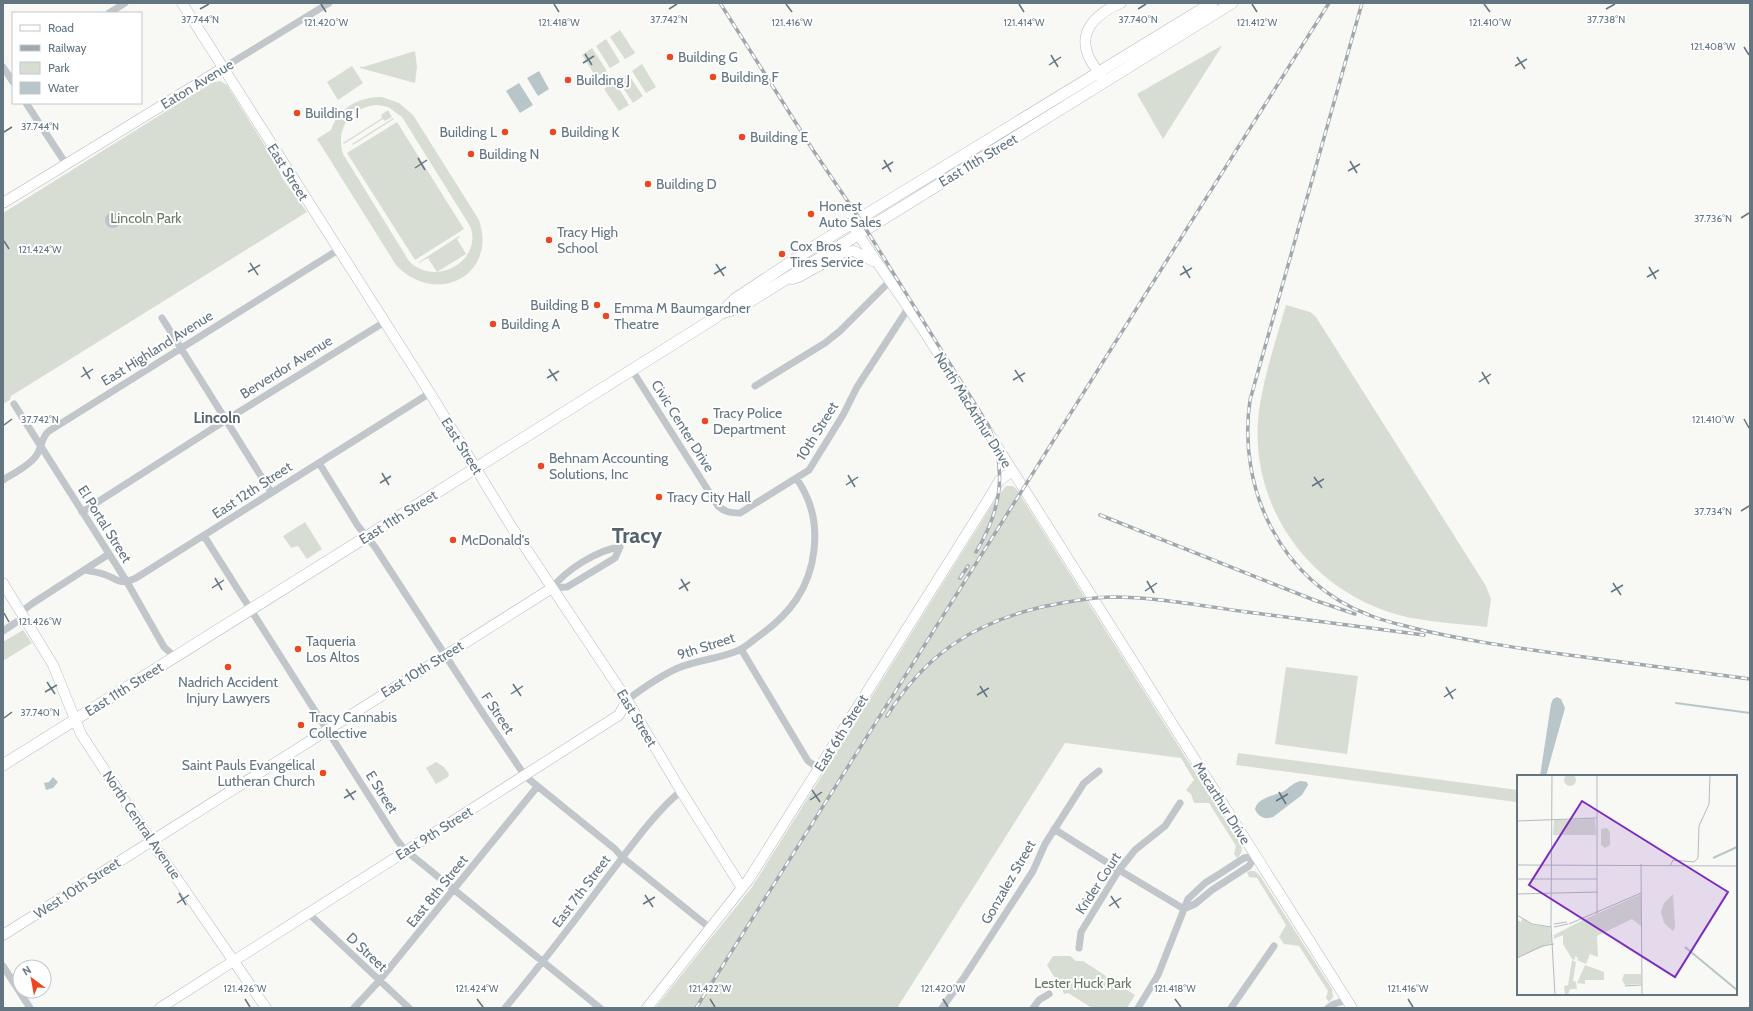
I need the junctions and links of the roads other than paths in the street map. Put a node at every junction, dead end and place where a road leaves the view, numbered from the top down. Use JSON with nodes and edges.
{"nodes":[{"id":1,"x":125,"y":3,"type":"edge"},
{"id":2,"x":182,"y":3,"type":"edge"},
{"id":3,"x":329,"y":3,"type":"edge"},
{"id":4,"x":1121,"y":3,"type":"edge"},
{"id":5,"x":1212,"y":3,"type":"edge"},
{"id":6,"x":1232,"y":3,"type":"edge"},
{"id":7,"x":111,"y":12,"type":"edge"},
{"id":8,"x":3,"y":66,"type":"edge"},
{"id":9,"x":223,"y":68,"type":"junction"},
{"id":10,"x":1098,"y":72,"type":"junction"},
{"id":11,"x":9,"y":78,"type":"edge"},
{"id":12,"x":1105,"y":82,"type":"junction"},
{"id":13,"x":27,"y":104,"type":"edge"},
{"id":14,"x":66,"y":164,"type":"junction"},
{"id":15,"x":3,"y":203,"type":"edge"},
{"id":16,"x":851,"y":223,"type":"junction"},
{"id":17,"x":858,"y":235,"type":"junction"},
{"id":18,"x":338,"y":250,"type":"junction"},
{"id":19,"x":876,"y":263,"type":"junction"},
{"id":20,"x":890,"y":281,"type":"junction"},
{"id":21,"x":779,"y":283,"type":"junction"},
{"id":22,"x":909,"y":307,"type":"junction"},
{"id":23,"x":722,"y":313,"type":"junction"},
{"id":24,"x":162,"y":318,"type":"dead end"},
{"id":25,"x":383,"y":322,"type":"junction"},
{"id":26,"x":181,"y":348,"type":"junction"},
{"id":27,"x":632,"y":370,"type":"junction"},
{"id":28,"x":755,"y":386,"type":"dead end"},
{"id":29,"x":430,"y":393,"type":"junction"},
{"id":30,"x":14,"y":404,"type":"dead end"},
{"id":31,"x":226,"y":420,"type":"junction"},
{"id":32,"x":40,"y":446,"type":"junction"},
{"id":33,"x":319,"y":463,"type":"junction"},
{"id":34,"x":476,"y":468,"type":"junction"},
{"id":35,"x":1012,"y":471,"type":"junction"},
{"id":36,"x":796,"y":478,"type":"junction"},
{"id":37,"x":3,"y":480,"type":"edge"},
{"id":38,"x":271,"y":492,"type":"junction"},
{"id":39,"x":711,"y":497,"type":"joint"},
{"id":40,"x":82,"y":512,"type":"junction"},
{"id":41,"x":204,"y":536,"type":"junction"},
{"id":42,"x":367,"y":536,"type":"junction"},
{"id":43,"x":109,"y":554,"type":"junction"},
{"id":44,"x":84,"y":570,"type":"junction"},
{"id":45,"x":127,"y":582,"type":"junction"},
{"id":46,"x":3,"y":583,"type":"edge"},
{"id":47,"x":552,"y":588,"type":"junction"},
{"id":48,"x":1093,"y":598,"type":"joint"},
{"id":49,"x":250,"y":610,"type":"junction"},
{"id":50,"x":21,"y":612,"type":"junction"},
{"id":51,"x":3,"y":630,"type":"edge"},
{"id":52,"x":741,"y":649,"type":"junction"},
{"id":53,"x":444,"y":655,"type":"junction"},
{"id":54,"x":175,"y":657,"type":"junction"},
{"id":55,"x":627,"y":700,"type":"junction"},
{"id":56,"x":75,"y":720,"type":"junction"},
{"id":57,"x":327,"y":729,"type":"junction"},
{"id":58,"x":4,"y":763,"type":"edge"},
{"id":59,"x":818,"y":768,"type":"junction"},
{"id":60,"x":1099,"y":771,"type":"dead end"},
{"id":61,"x":525,"y":776,"type":"junction"},
{"id":62,"x":537,"y":787,"type":"junction"},
{"id":63,"x":680,"y":791,"type":"junction"},
{"id":64,"x":1180,"y":803,"type":"dead end"},
{"id":65,"x":1054,"y":829,"type":"junction"},
{"id":66,"x":151,"y":841,"type":"junction"},
{"id":67,"x":406,"y":850,"type":"junction"},
{"id":68,"x":1255,"y":856,"type":"junction"},
{"id":69,"x":623,"y":858,"type":"junction"},
{"id":70,"x":1119,"y":870,"type":"junction"},
{"id":71,"x":742,"y":888,"type":"junction"},
{"id":72,"x":454,"y":890,"type":"junction"},
{"id":73,"x":1184,"y":909,"type":"junction"},
{"id":74,"x":308,"y":913,"type":"junction"},
{"id":75,"x":710,"y":928,"type":"junction"},
{"id":76,"x":3,"y":935,"type":"edge"},
{"id":77,"x":1274,"y":946,"type":"dead end"},
{"id":78,"x":1079,"y":948,"type":"dead end"},
{"id":79,"x":234,"y":961,"type":"junction"},
{"id":80,"x":544,"y":961,"type":"junction"},
{"id":81,"x":3,"y":966,"type":"edge"},
{"id":82,"x":379,"y":981,"type":"junction"},
{"id":83,"x":1049,"y":994,"type":"dead end"},
{"id":84,"x":1347,"y":1005,"type":"edge"},
{"id":85,"x":164,"y":1007,"type":"edge"},
{"id":86,"x":1141,"y":1007,"type":"edge"},
{"id":87,"x":30,"y":1008,"type":"edge"},
{"id":88,"x":266,"y":1008,"type":"edge"},
{"id":89,"x":354,"y":1008,"type":"edge"},
{"id":90,"x":408,"y":1008,"type":"edge"},
{"id":91,"x":505,"y":1008,"type":"edge"},
{"id":92,"x":600,"y":1008,"type":"edge"},
{"id":93,"x":646,"y":1008,"type":"edge"},
{"id":94,"x":942,"y":1008,"type":"edge"},
{"id":95,"x":1033,"y":1008,"type":"edge"},
{"id":96,"x":1231,"y":1008,"type":"edge"},
{"id":97,"x":1328,"y":1008,"type":"edge"}],
"edges":[{"from":1,"to":7,"type":"street"},
{"from":2,"to":9,"type":"street","name":"East Street"},
{"from":3,"to":9,"type":"street","name":"Eaton Avenue"},
{"from":4,"to":10,"type":"street"},
{"from":5,"to":10,"type":"main road","name":"East 11th Street"},
{"from":6,"to":12,"type":"main road","name":"East 11th Street"},
{"from":8,"to":11,"type":"street"},
{"from":9,"to":14,"type":"street","name":"Eaton Avenue"},
{"from":9,"to":18,"type":"street","name":"East Street"},
{"from":10,"to":12,"type":"street"},
{"from":10,"to":16,"type":"main road","name":"East 11th Street"},
{"from":12,"to":17,"type":"main road","name":"East 11th Street"},
{"from":13,"to":14,"type":"street"},
{"from":14,"to":15,"type":"street","name":"Eaton Avenue"},
{"from":16,"to":17,"type":"street","name":"North MacArthur Drive"},
{"from":16,"to":23,"type":"main road","name":"East 11th Street"},
{"from":17,"to":19,"type":"street","name":"North MacArthur Drive"},
{"from":17,"to":21,"type":"main road","name":"East 11th Street"},
{"from":18,"to":25,"type":"street","name":"East Street"},
{"from":18,"to":26,"type":"street","name":"East Highland Avenue"},
{"from":19,"to":20,"type":"street","name":"North MacArthur Drive"},
{"from":19,"to":21,"type":"street"},
{"from":20,"to":22,"type":"street","name":"North MacArthur Drive"},
{"from":20,"to":28,"type":"street"},
{"from":21,"to":23,"type":"main road","name":"East 11th Street"},
{"from":22,"to":35,"type":"street","name":"North MacArthur Drive"},
{"from":22,"to":36,"type":"street","name":"10th Street"},
{"from":23,"to":27,"type":"main road","name":"East 11th Street"},
{"from":24,"to":26,"type":"street"},
{"from":25,"to":29,"type":"street","name":"East Street"},
{"from":25,"to":31,"type":"street","name":"Berverdor Avenue"},
{"from":26,"to":31,"type":"street"},
{"from":26,"to":32,"type":"street","name":"East Highland Avenue"},
{"from":27,"to":34,"type":"main road","name":"East 11th Street"},
{"from":27,"to":39,"type":"street","name":"Civic Center Drive"},
{"from":29,"to":33,"type":"street","name":"East 12th Street"},
{"from":29,"to":34,"type":"street","name":"East Street"},
{"from":30,"to":32,"type":"street","name":"El Portal Street"},
{"from":31,"to":38,"type":"street"},
{"from":31,"to":40,"type":"street","name":"Berverdor Avenue"},
{"from":32,"to":37,"type":"street","name":"East Highland Avenue"},
{"from":32,"to":40,"type":"street","name":"El Portal Street"},
{"from":33,"to":38,"type":"street","name":"East 12th Street"},
{"from":33,"to":42,"type":"street","name":"F Street"},
{"from":34,"to":42,"type":"main road","name":"East 11th Street"},
{"from":34,"to":47,"type":"street","name":"East Street"},
{"from":35,"to":48,"type":"street","name":"North MacArthur Drive"},
{"from":35,"to":59,"type":"street","name":"East 6th Street"},
{"from":36,"to":39,"type":"street","name":"10th Street"},
{"from":36,"to":52,"type":"street","name":"9th Street"},
{"from":38,"to":41,"type":"street","name":"East 12th Street"},
{"from":40,"to":43,"type":"street","name":"El Portal Street"},
{"from":41,"to":45,"type":"street","name":"East 12th Street"},
{"from":41,"to":49,"type":"street","name":"E Street"},
{"from":42,"to":49,"type":"main road","name":"East 11th Street"},
{"from":42,"to":53,"type":"street","name":"F Street"},
{"from":43,"to":44,"type":"street"},
{"from":43,"to":45,"type":"street","name":"El Portal Street"},
{"from":44,"to":45,"type":"street"},
{"from":44,"to":50,"type":"street"},
{"from":45,"to":54,"type":"street","name":"El Portal Street"},
{"from":46,"to":50,"type":"street","name":"North Central Avenue"},
{"from":47,"to":47,"type":"street","name":"East 10th Street"},
{"from":47,"to":53,"type":"street","name":"East 10th Street"},
{"from":47,"to":55,"type":"street","name":"East Street"},
{"from":48,"to":68,"type":"street","name":"Macarthur Drive"},
{"from":49,"to":54,"type":"main road","name":"East 11th Street"},
{"from":49,"to":57,"type":"street","name":"E Street"},
{"from":50,"to":51,"type":"street"},
{"from":50,"to":56,"type":"street","name":"North Central Avenue"},
{"from":52,"to":55,"type":"street","name":"9th Street"},
{"from":52,"to":59,"type":"street"},
{"from":53,"to":57,"type":"street","name":"East 10th Street"},
{"from":53,"to":61,"type":"street","name":"F Street"},
{"from":54,"to":56,"type":"main road","name":"East 11th Street"},
{"from":55,"to":61,"type":"street","name":"East 9th Street"},
{"from":55,"to":63,"type":"street","name":"East Street"},
{"from":56,"to":58,"type":"main road","name":"East 11th Street"},
{"from":56,"to":66,"type":"street","name":"North Central Avenue"},
{"from":57,"to":66,"type":"street","name":"East 10th Street"},
{"from":57,"to":67,"type":"street","name":"E Street"},
{"from":59,"to":71,"type":"street","name":"East 6th Street"},
{"from":60,"to":65,"type":"street","name":"Gonzalez Street"},
{"from":61,"to":62,"type":"street","name":"F Street"},
{"from":61,"to":67,"type":"street","name":"East 9th Street"},
{"from":62,"to":69,"type":"street","name":"F Street"},
{"from":62,"to":72,"type":"street","name":"East 8th Street"},
{"from":63,"to":69,"type":"street","name":"East 7th Street"},
{"from":63,"to":71,"type":"street","name":"East Street"},
{"from":64,"to":70,"type":"street","name":"Krider Court"},
{"from":65,"to":70,"type":"street"},
{"from":65,"to":94,"type":"street","name":"Gonzalez Street"},
{"from":66,"to":76,"type":"street","name":"West 10th Street"},
{"from":66,"to":79,"type":"street","name":"North Central Avenue"},
{"from":67,"to":72,"type":"street","name":"E Street"},
{"from":67,"to":74,"type":"street","name":"East 9th Street"},
{"from":68,"to":73,"type":"street"},
{"from":68,"to":84,"type":"street","name":"Macarthur Drive"},
{"from":69,"to":75,"type":"street","name":"F Street"},
{"from":69,"to":80,"type":"street","name":"East 7th Street"},
{"from":70,"to":73,"type":"street"},
{"from":70,"to":78,"type":"street","name":"Krider Court"},
{"from":71,"to":75,"type":"street","name":"East 6th Street"},
{"from":72,"to":80,"type":"street","name":"E Street"},
{"from":72,"to":82,"type":"street","name":"East 8th Street"},
{"from":73,"to":86,"type":"street"},
{"from":74,"to":79,"type":"street","name":"East 9th Street"},
{"from":74,"to":82,"type":"street","name":"D Street"},
{"from":75,"to":93,"type":"street","name":"East 6th Street"},
{"from":77,"to":96,"type":"street"},
{"from":79,"to":85,"type":"street","name":"East 9th Street"},
{"from":79,"to":88,"type":"street","name":"North Central Avenue"},
{"from":80,"to":91,"type":"street","name":"East 7th Street"},
{"from":80,"to":92,"type":"street","name":"E Street"},
{"from":81,"to":87,"type":"street"},
{"from":82,"to":89,"type":"street","name":"East 8th Street"},
{"from":82,"to":90,"type":"street","name":"D Street"},
{"from":83,"to":95,"type":"street"},
{"from":84,"to":97,"type":"street"}]}
